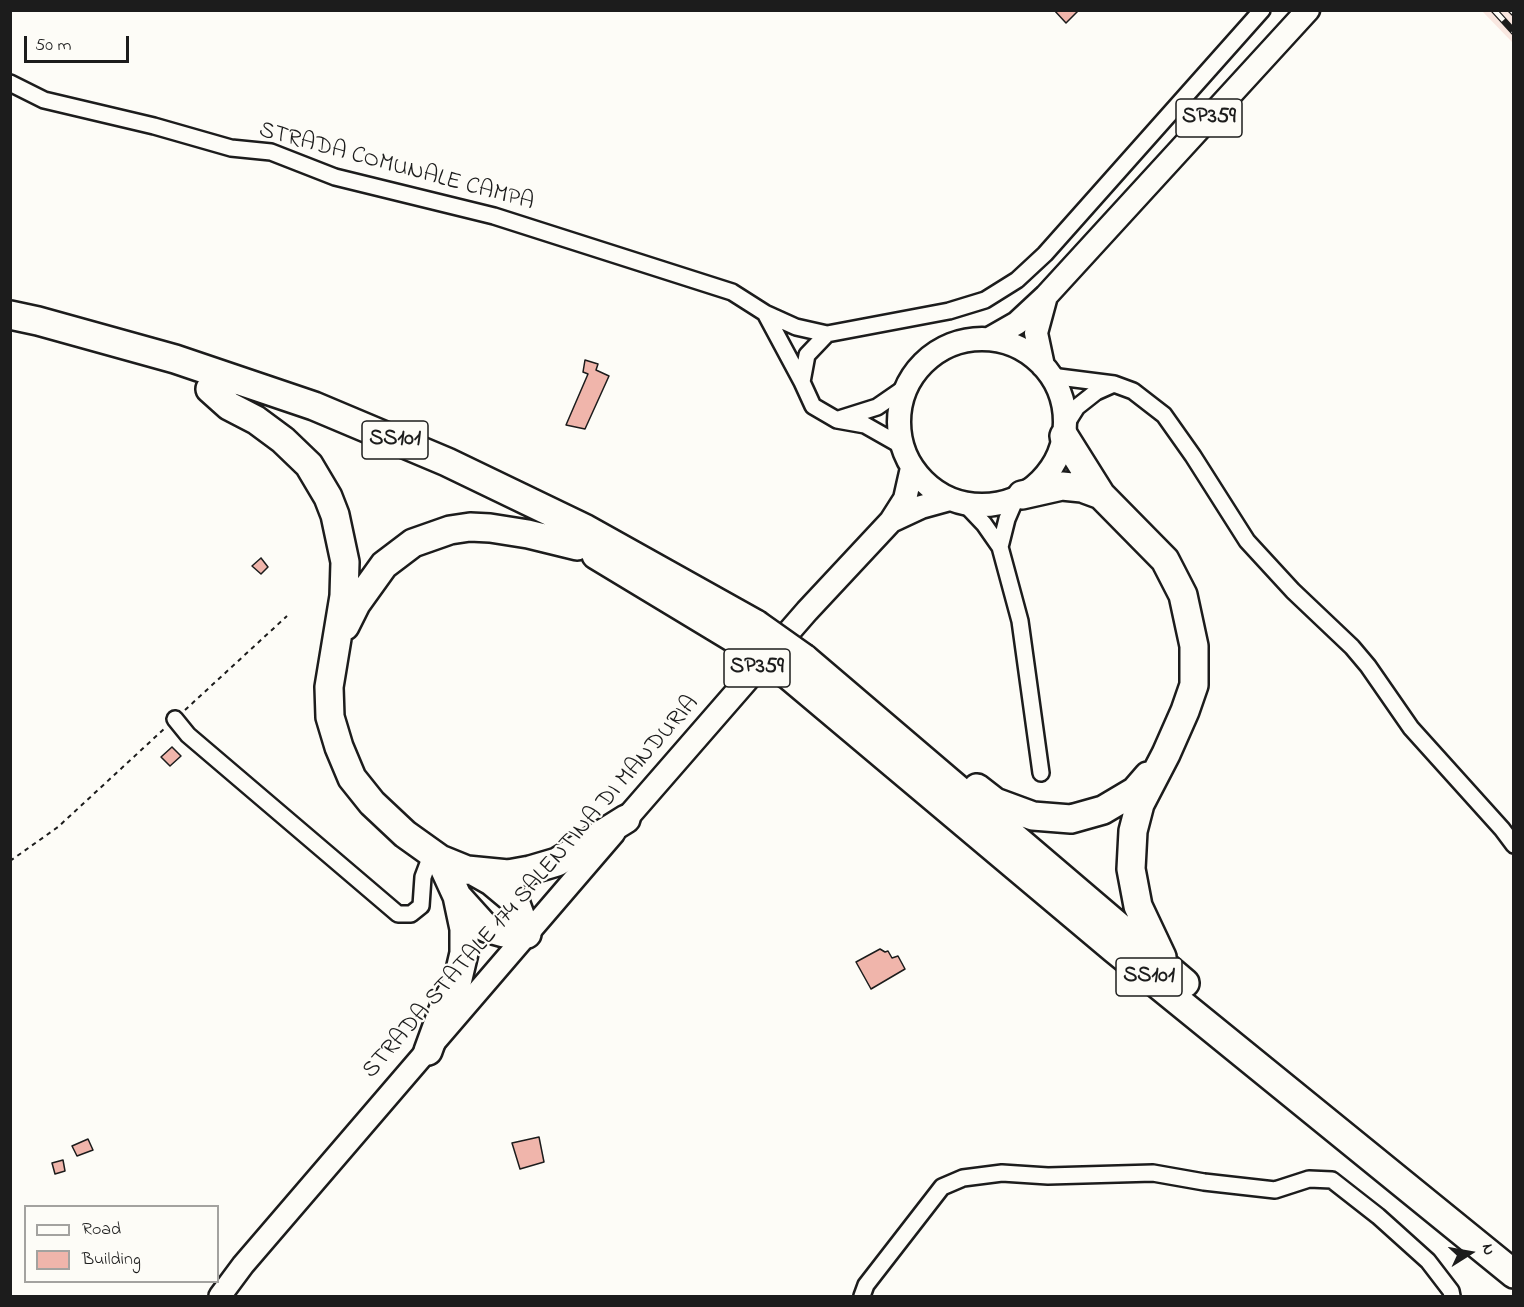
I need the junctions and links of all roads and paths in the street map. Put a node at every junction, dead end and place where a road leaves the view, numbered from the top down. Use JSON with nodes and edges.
{"nodes":[{"id":1,"x":1262,"y":10,"type":"edge"},
{"id":2,"x":1308,"y":10,"type":"edge"},
{"id":3,"x":10,"y":83,"type":"edge"},
{"id":4,"x":1046,"y":296,"type":"junction"},
{"id":5,"x":765,"y":313,"type":"junction"},
{"id":6,"x":10,"y":315,"type":"edge"},
{"id":7,"x":827,"y":333,"type":"junction"},
{"id":8,"x":10,"y":334,"type":"edge"},
{"id":9,"x":989,"y":339,"type":"junction"},
{"id":10,"x":1047,"y":371,"type":"junction"},
{"id":11,"x":802,"y":382,"type":"junction"},
{"id":12,"x":1114,"y":384,"type":"junction"},
{"id":13,"x":906,"y":387,"type":"junction"},
{"id":14,"x":210,"y":389,"type":"junction"},
{"id":15,"x":837,"y":420,"type":"junction"},
{"id":16,"x":1065,"y":431,"type":"junction"},
{"id":17,"x":902,"y":446,"type":"junction"},
{"id":18,"x":912,"y":468,"type":"junction"},
{"id":19,"x":1101,"y":495,"type":"junction"},
{"id":20,"x":1019,"y":497,"type":"junction"},
{"id":21,"x":957,"y":502,"type":"junction"},
{"id":22,"x":891,"y":521,"type":"junction"},
{"id":23,"x":577,"y":546,"type":"junction"},
{"id":24,"x":1000,"y":547,"type":"junction"},
{"id":25,"x":287,"y":616,"type":"dead end"},
{"id":26,"x":748,"y":633,"type":"junction"},
{"id":27,"x":336,"y":646,"type":"junction"},
{"id":28,"x":796,"y":666,"type":"junction"},
{"id":29,"x":175,"y":719,"type":"junction"},
{"id":30,"x":896,"y":737,"type":"junction"},
{"id":31,"x":1166,"y":754,"type":"junction"},
{"id":32,"x":1041,"y":773,"type":"dead end"},
{"id":33,"x":626,"y":819,"type":"junction"},
{"id":34,"x":1514,"y":845,"type":"edge"},
{"id":35,"x":436,"y":856,"type":"junction"},
{"id":36,"x":10,"y":861,"type":"edge"},
{"id":37,"x":472,"y":871,"type":"junction"},
{"id":38,"x":457,"y":896,"type":"junction"},
{"id":39,"x":527,"y":934,"type":"junction"},
{"id":40,"x":1168,"y":969,"type":"junction"},
{"id":41,"x":428,"y":1051,"type":"junction"},
{"id":42,"x":1514,"y":1251,"type":"edge"},
{"id":43,"x":1514,"y":1274,"type":"edge"},
{"id":44,"x":220,"y":1296,"type":"edge"},
{"id":45,"x":862,"y":1296,"type":"edge"},
{"id":46,"x":1452,"y":1296,"type":"edge"}],
"edges":[{"from":1,"to":7,"type":"street"},
{"from":2,"to":4,"type":"main road","number":"SP359"},
{"from":3,"to":5,"type":"street","name":"STRADA COMUNALE CAMPA"},
{"from":4,"to":9,"type":"main road","number":"SP359"},
{"from":4,"to":10,"type":"main road","number":"SP359"},
{"from":5,"to":7,"type":"street","name":"STRADA COMUNALE CAMPA"},
{"from":5,"to":11,"type":"street"},
{"from":6,"to":26,"type":"highway","number":"SS101"},
{"from":7,"to":11,"type":"street"},
{"from":8,"to":14,"type":"highway","number":"SS101"},
{"from":9,"to":10,"type":"main road"},
{"from":9,"to":13,"type":"main road"},
{"from":10,"to":12,"type":"street"},
{"from":10,"to":16,"type":"main road"},
{"from":11,"to":15,"type":"street"},
{"from":12,"to":16,"type":"street"},
{"from":12,"to":34,"type":"street"},
{"from":13,"to":15,"type":"street"},
{"from":13,"to":17,"type":"main road"},
{"from":14,"to":23,"type":"highway","number":"SS101"},
{"from":14,"to":27,"type":"highway"},
{"from":15,"to":17,"type":"street"},
{"from":16,"to":19,"type":"highway"},
{"from":16,"to":20,"type":"main road"},
{"from":17,"to":18,"type":"main road"},
{"from":18,"to":21,"type":"main road"},
{"from":18,"to":22,"type":"main road","name":"STRADA STATALE 174 SALENTINA DI MANDURIA","number":"SP359"},
{"from":19,"to":20,"type":"highway"},
{"from":19,"to":31,"type":"highway"},
{"from":20,"to":21,"type":"main road"},
{"from":20,"to":24,"type":"street"},
{"from":21,"to":22,"type":"main road","name":"STRADA STATALE 174 SALENTINA DI MANDURIA","number":"SP359"},
{"from":21,"to":24,"type":"street"},
{"from":22,"to":33,"type":"main road","name":"STRADA STATALE 174 SALENTINA DI MANDURIA","number":"SP359"},
{"from":23,"to":26,"type":"highway","number":"SS101"},
{"from":23,"to":27,"type":"highway"},
{"from":24,"to":32,"type":"street"},
{"from":25,"to":29,"type":"path"},
{"from":26,"to":28,"type":"highway","number":"SS101","bridge":true},
{"from":27,"to":35,"type":"highway"},
{"from":28,"to":30,"type":"highway","number":"SS101"},
{"from":28,"to":43,"type":"highway","number":"SS101"},
{"from":29,"to":35,"type":"street"},
{"from":29,"to":36,"type":"path"},
{"from":30,"to":31,"type":"highway"},
{"from":30,"to":40,"type":"highway","number":"SS101"},
{"from":31,"to":40,"type":"highway"},
{"from":33,"to":37,"type":"highway"},
{"from":33,"to":39,"type":"main road","name":"STRADA STATALE 174 SALENTINA DI MANDURIA","number":"SP359"},
{"from":35,"to":37,"type":"highway"},
{"from":35,"to":38,"type":"highway"},
{"from":37,"to":39,"type":"highway"},
{"from":38,"to":39,"type":"highway"},
{"from":38,"to":41,"type":"highway"},
{"from":39,"to":41,"type":"main road","name":"STRADA STATALE 174 SALENTINA DI MANDURIA","number":"SP359"},
{"from":40,"to":42,"type":"highway","number":"SS101"},
{"from":41,"to":44,"type":"main road","name":"STRADA STATALE 174 SALENTINA DI MANDURIA","number":"SP359"},
{"from":45,"to":46,"type":"street"}]}
